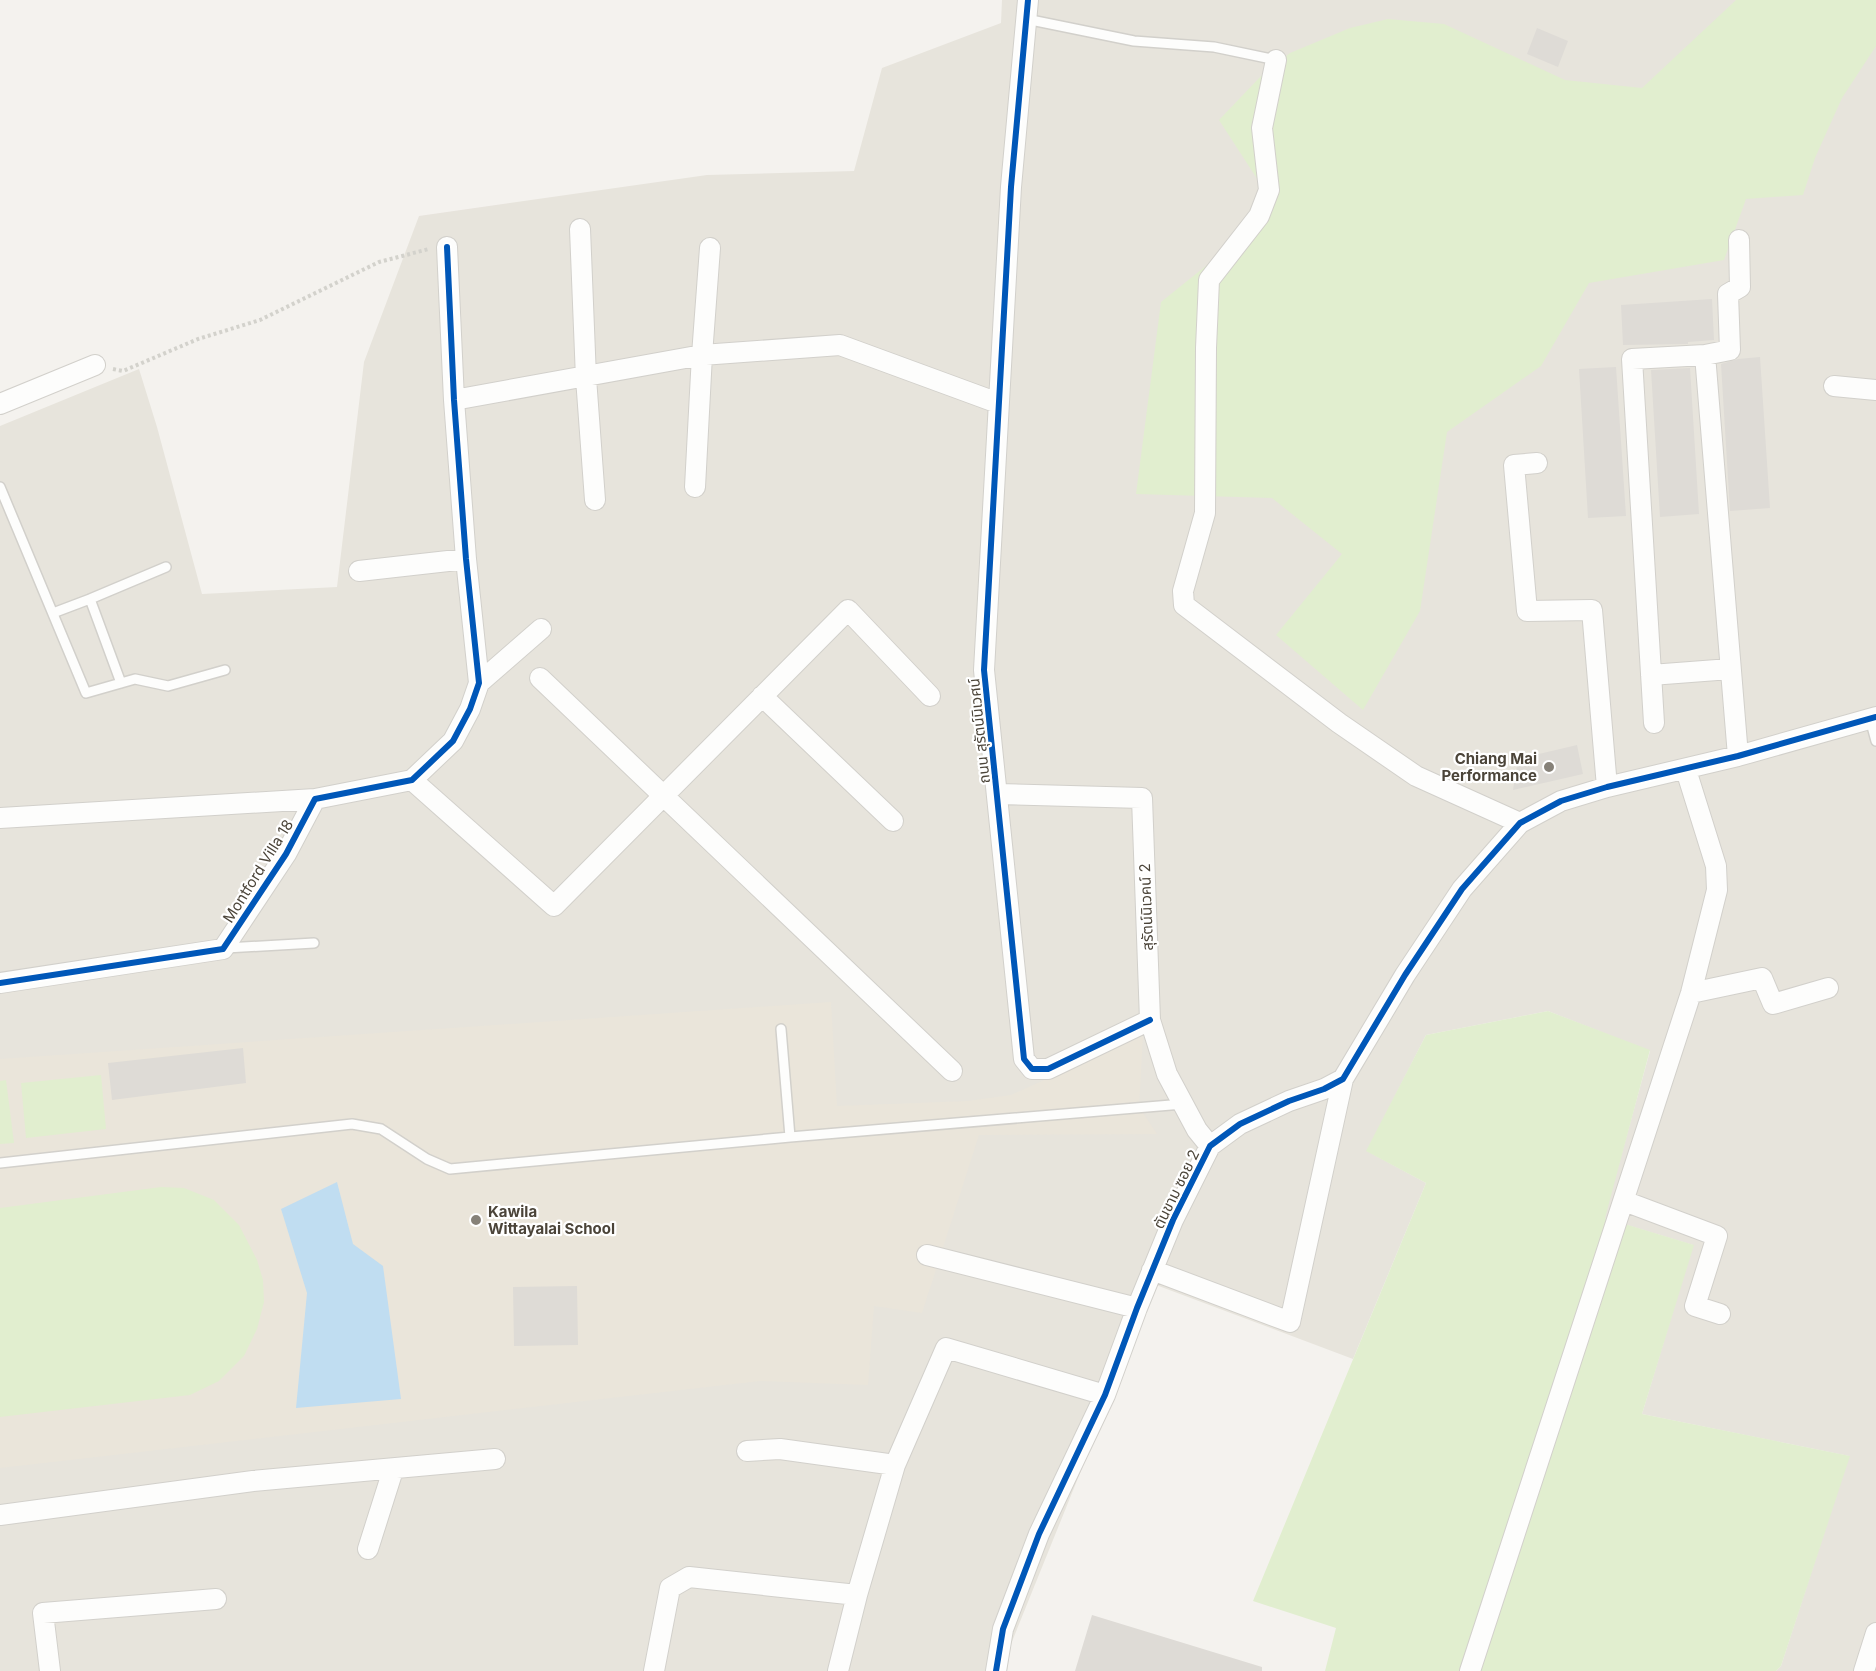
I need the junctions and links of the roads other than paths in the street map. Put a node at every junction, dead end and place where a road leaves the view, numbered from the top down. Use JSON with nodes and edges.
{"nodes":[{"id":1,"x":1027,"y":10,"type":"edge"},
{"id":2,"x":1276,"y":60,"type":"joint"},
{"id":3,"x":580,"y":229,"type":"dead end"},
{"id":4,"x":1739,"y":240,"type":"dead end"},
{"id":5,"x":447,"y":247,"type":"road end"},
{"id":6,"x":710,"y":248,"type":"dead end"},
{"id":7,"x":1704,"y":355,"type":"junction"},
{"id":8,"x":702,"y":356,"type":"junction"},
{"id":9,"x":95,"y":365,"type":"road end"},
{"id":10,"x":586,"y":378,"type":"junction"},
{"id":11,"x":1834,"y":386,"type":"dead end"},
{"id":12,"x":1876,"y":390,"type":"edge"},
{"id":13,"x":454,"y":400,"type":"junction"},
{"id":14,"x":998,"y":403,"type":"junction"},
{"id":15,"x":0,"y":404,"type":"edge"},
{"id":16,"x":1538,"y":463,"type":"dead end"},
{"id":17,"x":0,"y":487,"type":"edge"},
{"id":18,"x":695,"y":488,"type":"dead end"},
{"id":19,"x":595,"y":500,"type":"dead end"},
{"id":20,"x":466,"y":559,"type":"junction"},
{"id":21,"x":166,"y":567,"type":"dead end"},
{"id":22,"x":359,"y":572,"type":"dead end"},
{"id":23,"x":90,"y":599,"type":"junction"},
{"id":24,"x":53,"y":613,"type":"junction"},
{"id":25,"x":541,"y":629,"type":"dead end"},
{"id":26,"x":1730,"y":669,"type":"junction"},
{"id":27,"x":225,"y":670,"type":"dead end"},
{"id":28,"x":1651,"y":675,"type":"junction"},
{"id":29,"x":540,"y":678,"type":"dead end"},
{"id":30,"x":479,"y":682,"type":"junction"},
{"id":31,"x":121,"y":683,"type":"junction"},
{"id":32,"x":762,"y":696,"type":"junction"},
{"id":33,"x":930,"y":696,"type":"dead end"},
{"id":34,"x":1873,"y":718,"type":"edge"},
{"id":35,"x":1654,"y":723,"type":"dead end"},
{"id":36,"x":1876,"y":741,"type":"edge"},
{"id":37,"x":1738,"y":756,"type":"junction"},
{"id":38,"x":1686,"y":770,"type":"junction"},
{"id":39,"x":412,"y":780,"type":"junction"},
{"id":40,"x":1607,"y":787,"type":"junction"},
{"id":41,"x":998,"y":794,"type":"junction"},
{"id":42,"x":662,"y":796,"type":"junction"},
{"id":43,"x":315,"y":799,"type":"junction"},
{"id":44,"x":0,"y":818,"type":"edge"},
{"id":45,"x":893,"y":821,"type":"dead end"},
{"id":46,"x":1520,"y":823,"type":"junction"},
{"id":47,"x":314,"y":943,"type":"dead end"},
{"id":48,"x":223,"y":949,"type":"junction"},
{"id":49,"x":0,"y":983,"type":"edge"},
{"id":50,"x":1828,"y":988,"type":"dead end"},
{"id":51,"x":1691,"y":993,"type":"junction"},
{"id":52,"x":1150,"y":1020,"type":"junction"},
{"id":53,"x":781,"y":1029,"type":"dead end"},
{"id":54,"x":952,"y":1071,"type":"dead end"},
{"id":55,"x":1343,"y":1079,"type":"junction"},
{"id":56,"x":1183,"y":1104,"type":"junction"},
{"id":57,"x":790,"y":1137,"type":"junction"},
{"id":58,"x":1210,"y":1146,"type":"junction"},
{"id":59,"x":0,"y":1163,"type":"edge"},
{"id":60,"x":1623,"y":1201,"type":"junction"},
{"id":61,"x":927,"y":1254,"type":"dead end"},
{"id":62,"x":1152,"y":1270,"type":"junction"},
{"id":63,"x":1137,"y":1308,"type":"junction"},
{"id":64,"x":1719,"y":1314,"type":"dead end"},
{"id":65,"x":1105,"y":1395,"type":"junction"},
{"id":66,"x":747,"y":1450,"type":"dead end"},
{"id":67,"x":495,"y":1459,"type":"dead end"},
{"id":68,"x":895,"y":1465,"type":"junction"},
{"id":69,"x":393,"y":1470,"type":"junction"},
{"id":70,"x":0,"y":1515,"type":"edge"},
{"id":71,"x":368,"y":1549,"type":"dead end"},
{"id":72,"x":857,"y":1595,"type":"junction"},
{"id":73,"x":216,"y":1599,"type":"dead end"},
{"id":74,"x":1876,"y":1633,"type":"edge"},
{"id":75,"x":50,"y":1671,"type":"edge"},
{"id":76,"x":654,"y":1671,"type":"edge"},
{"id":77,"x":838,"y":1671,"type":"edge"},
{"id":78,"x":996,"y":1671,"type":"edge"},
{"id":79,"x":1470,"y":1671,"type":"edge"},
{"id":80,"x":1864,"y":1671,"type":"edge"}],
"edges":[{"from":1,"to":2,"type":"lane"},
{"from":1,"to":14,"type":"street","name":"ถนน สุรัตน์นิเวศน์"},
{"from":2,"to":46,"type":"street"},
{"from":3,"to":10,"type":"street"},
{"from":4,"to":7,"type":"street"},
{"from":5,"to":13,"type":"street"},
{"from":6,"to":8,"type":"street"},
{"from":7,"to":26,"type":"street"},
{"from":7,"to":28,"type":"street"},
{"from":8,"to":10,"type":"street"},
{"from":8,"to":14,"type":"street"},
{"from":8,"to":18,"type":"street"},
{"from":9,"to":15,"type":"street"},
{"from":10,"to":13,"type":"street"},
{"from":10,"to":19,"type":"street"},
{"from":11,"to":12,"type":"street"},
{"from":13,"to":20,"type":"street"},
{"from":14,"to":41,"type":"street","name":"ถนน สุรัตน์นิเวศน์"},
{"from":16,"to":40,"type":"street"},
{"from":17,"to":24,"type":"lane"},
{"from":20,"to":22,"type":"street"},
{"from":20,"to":30,"type":"street"},
{"from":21,"to":23,"type":"lane"},
{"from":23,"to":24,"type":"lane"},
{"from":23,"to":31,"type":"lane"},
{"from":24,"to":31,"type":"lane"},
{"from":25,"to":30,"type":"street"},
{"from":26,"to":28,"type":"street"},
{"from":26,"to":37,"type":"street"},
{"from":27,"to":31,"type":"lane"},
{"from":28,"to":35,"type":"street"},
{"from":29,"to":42,"type":"street"},
{"from":30,"to":39,"type":"street"},
{"from":32,"to":33,"type":"street"},
{"from":32,"to":42,"type":"street"},
{"from":32,"to":45,"type":"street"},
{"from":34,"to":36,"type":"lane"},
{"from":34,"to":37,"type":"street"},
{"from":37,"to":38,"type":"street"},
{"from":38,"to":40,"type":"street"},
{"from":38,"to":51,"type":"street"},
{"from":39,"to":42,"type":"street"},
{"from":39,"to":43,"type":"street"},
{"from":40,"to":46,"type":"street"},
{"from":41,"to":52,"type":"street","name":"สุรัตน์นิเวคน์ 2"},
{"from":41,"to":52,"type":"street","name":"ถนน สุรัตน์นิเวศน์"},
{"from":42,"to":54,"type":"street"},
{"from":43,"to":44,"type":"street"},
{"from":43,"to":48,"type":"street","name":"Montford Villa 18"},
{"from":46,"to":55,"type":"street"},
{"from":47,"to":48,"type":"lane"},
{"from":48,"to":49,"type":"street"},
{"from":50,"to":51,"type":"street"},
{"from":51,"to":60,"type":"street"},
{"from":52,"to":56,"type":"street","name":"สุรัตน์นิเวคน์ 2"},
{"from":53,"to":57,"type":"lane"},
{"from":55,"to":58,"type":"street","name":"ตันขาม ซอย 2"},
{"from":55,"to":62,"type":"street"},
{"from":56,"to":57,"type":"lane"},
{"from":56,"to":58,"type":"street","name":"สุรัตน์นิเวคน์ 2"},
{"from":57,"to":59,"type":"lane"},
{"from":58,"to":62,"type":"street","name":"ตันขาม ซอย 2"},
{"from":60,"to":64,"type":"street"},
{"from":60,"to":79,"type":"street"},
{"from":61,"to":63,"type":"street"},
{"from":62,"to":63,"type":"street","name":"ตันขาม ซอย 2"},
{"from":63,"to":65,"type":"street","name":"ตันขาม ซอย 2"},
{"from":65,"to":68,"type":"street"},
{"from":65,"to":78,"type":"street","name":"ตันขาม ซอย 2"},
{"from":66,"to":68,"type":"street"},
{"from":67,"to":69,"type":"street"},
{"from":68,"to":72,"type":"street"},
{"from":69,"to":70,"type":"street"},
{"from":69,"to":71,"type":"street"},
{"from":72,"to":76,"type":"street"},
{"from":72,"to":77,"type":"street"},
{"from":73,"to":75,"type":"street"},
{"from":74,"to":80,"type":"street"}]}
